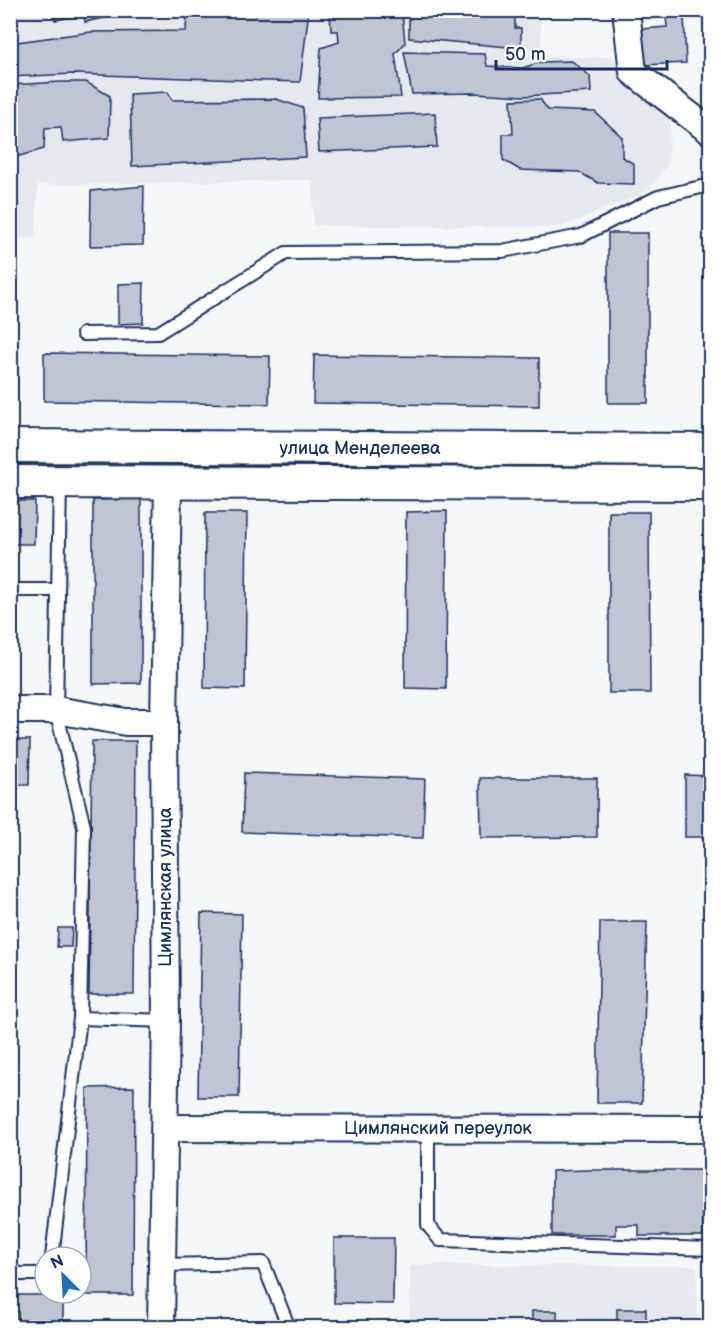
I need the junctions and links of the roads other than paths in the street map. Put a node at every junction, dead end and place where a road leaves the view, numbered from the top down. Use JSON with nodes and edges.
{"nodes":[{"id":1,"x":626,"y":10,"type":"edge"},
{"id":2,"x":711,"y":130,"type":"edge"},
{"id":3,"x":711,"y":185,"type":"edge"},
{"id":4,"x":83,"y":334,"type":"dead end"},
{"id":5,"x":10,"y":446,"type":"edge"},
{"id":6,"x":166,"y":447,"type":"junction"},
{"id":7,"x":711,"y":450,"type":"edge"},
{"id":8,"x":10,"y":482,"type":"edge"},
{"id":9,"x":60,"y":483,"type":"junction"},
{"id":10,"x":168,"y":483,"type":"junction"},
{"id":11,"x":711,"y":484,"type":"edge"},
{"id":12,"x":10,"y":590,"type":"edge"},
{"id":13,"x":58,"y":590,"type":"junction"},
{"id":14,"x":10,"y":710,"type":"edge"},
{"id":15,"x":56,"y":710,"type":"junction"},
{"id":16,"x":164,"y":722,"type":"junction"},
{"id":17,"x":80,"y":1018,"type":"junction"},
{"id":18,"x":166,"y":1021,"type":"junction"},
{"id":19,"x":165,"y":1128,"type":"junction"},
{"id":20,"x":428,"y":1128,"type":"junction"},
{"id":21,"x":711,"y":1129,"type":"edge"},
{"id":22,"x":53,"y":1245,"type":"edge"},
{"id":23,"x":711,"y":1249,"type":"edge"},
{"id":24,"x":162,"y":1265,"type":"junction"},
{"id":25,"x":10,"y":1274,"type":"edge"},
{"id":26,"x":33,"y":1274,"type":"edge"},
{"id":27,"x":161,"y":1328,"type":"edge"},
{"id":28,"x":289,"y":1328,"type":"edge"}],
"edges":[{"from":1,"to":2,"type":"street"},
{"from":3,"to":4,"type":"lane"},
{"from":5,"to":6,"type":"street","name":"улица Менделеева"},
{"from":6,"to":7,"type":"street","name":"улица Менделеева"},
{"from":6,"to":10,"type":"street","name":"Цимлянская улица"},
{"from":8,"to":9,"type":"street","name":"улица Менделеева"},
{"from":9,"to":10,"type":"street","name":"улица Менделеева"},
{"from":9,"to":13,"type":"lane"},
{"from":10,"to":11,"type":"street","name":"улица Менделеева"},
{"from":10,"to":16,"type":"street","name":"Цимлянская улица"},
{"from":12,"to":13,"type":"lane"},
{"from":13,"to":15,"type":"lane"},
{"from":14,"to":15,"type":"street"},
{"from":15,"to":16,"type":"street"},
{"from":15,"to":17,"type":"lane"},
{"from":16,"to":18,"type":"street","name":"Цимлянская улица"},
{"from":17,"to":18,"type":"lane"},
{"from":17,"to":22,"type":"lane"},
{"from":18,"to":19,"type":"street","name":"Цимлянская улица"},
{"from":19,"to":20,"type":"street","name":"Цимлянский переулок"},
{"from":19,"to":24,"type":"street","name":"Цимлянская улица"},
{"from":20,"to":21,"type":"street","name":"Цимлянский переулок"},
{"from":20,"to":23,"type":"lane"},
{"from":24,"to":27,"type":"street","name":"Цимлянская улица"},
{"from":24,"to":28,"type":"lane"},
{"from":25,"to":26,"type":"lane"}]}
